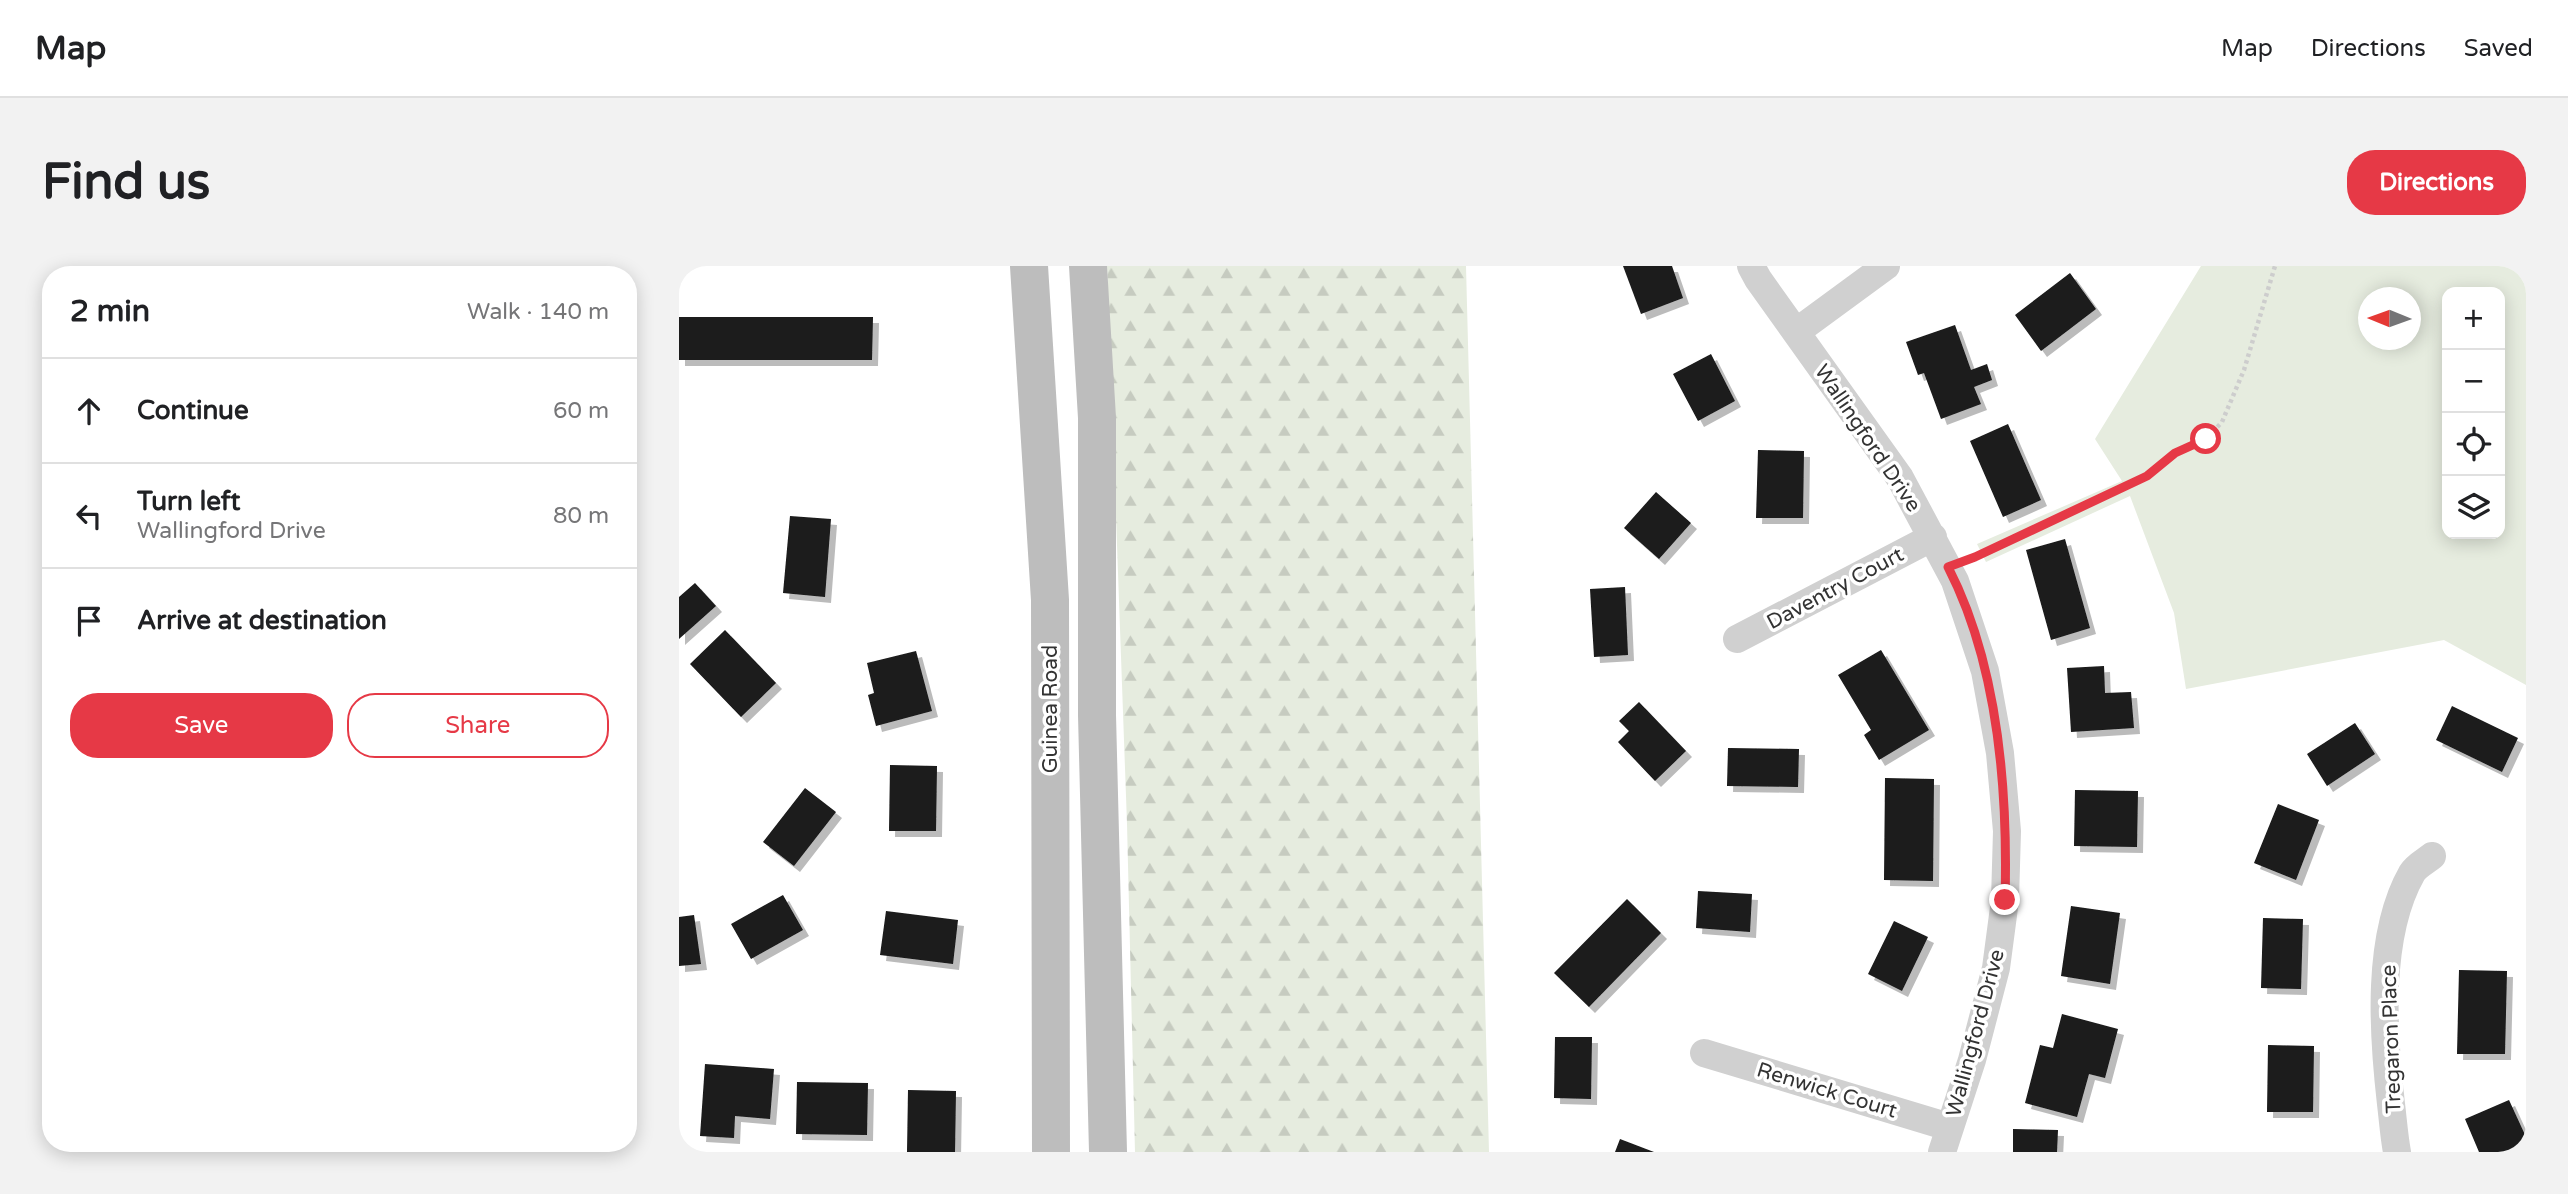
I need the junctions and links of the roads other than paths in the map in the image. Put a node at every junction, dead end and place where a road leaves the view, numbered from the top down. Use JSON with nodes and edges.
{"nodes":[{"id":1,"x":1029,"y":266,"type":"edge"},
{"id":2,"x":1088,"y":266,"type":"edge"},
{"id":3,"x":1751,"y":266,"type":"edge"},
{"id":4,"x":1886,"y":266,"type":"edge"},
{"id":5,"x":1796,"y":332,"type":"junction"},
{"id":6,"x":1933,"y":537,"type":"junction"},
{"id":7,"x":1737,"y":639,"type":"dead end"},
{"id":8,"x":2432,"y":856,"type":"dead end"},
{"id":9,"x":1704,"y":1053,"type":"dead end"},
{"id":10,"x":1946,"y":1140,"type":"edge"},
{"id":11,"x":1051,"y":1152,"type":"edge"},
{"id":12,"x":1108,"y":1152,"type":"edge"},
{"id":13,"x":2397,"y":1152,"type":"edge"}],
"edges":[{"from":1,"to":11,"type":"main road","name":"Guinea Road"},
{"from":2,"to":12,"type":"main road"},
{"from":3,"to":5,"type":"street","name":"Wallingford Drive"},
{"from":4,"to":5,"type":"street"},
{"from":5,"to":6,"type":"street","name":"Wallingford Drive"},
{"from":6,"to":7,"type":"street","name":"Daventry Court"},
{"from":6,"to":10,"type":"street","name":"Wallingford Drive"},
{"from":8,"to":13,"type":"street","name":"Tregaron Place"},
{"from":9,"to":10,"type":"street","name":"Renwick Court"}]}
